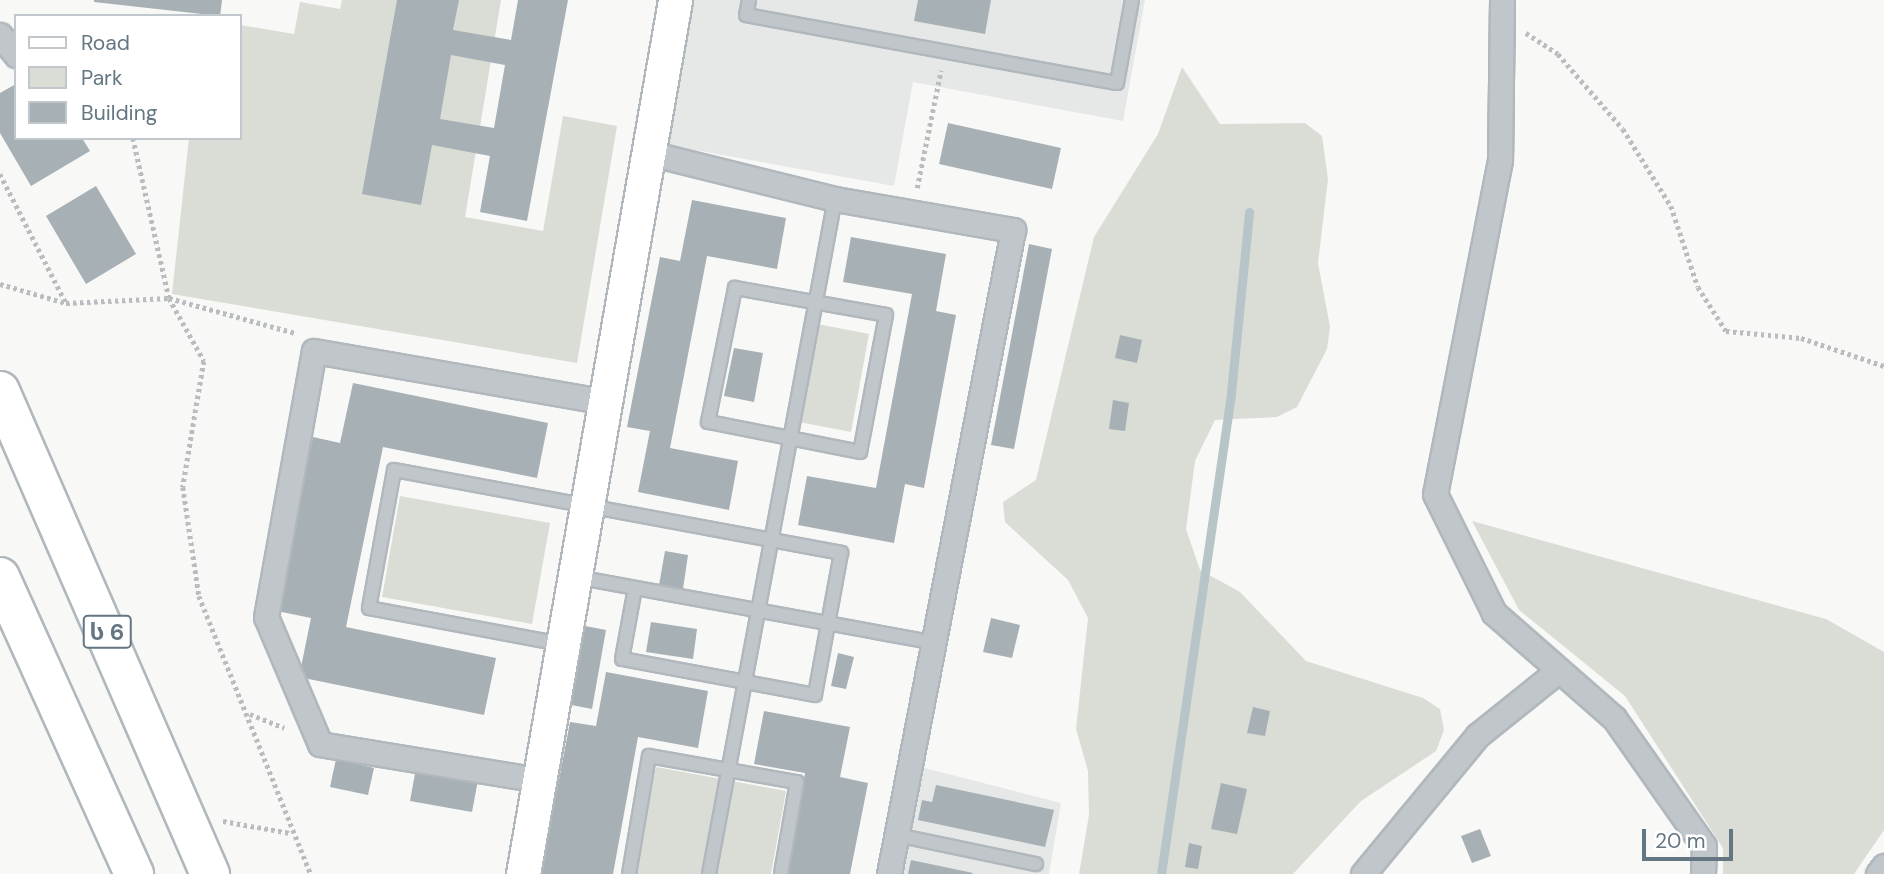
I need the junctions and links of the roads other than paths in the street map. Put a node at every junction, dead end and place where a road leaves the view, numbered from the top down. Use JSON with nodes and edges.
{"nodes":[{"id":1,"x":675,"y":0,"type":"edge"},
{"id":2,"x":749,"y":0,"type":"edge"},
{"id":3,"x":1132,"y":0,"type":"edge"},
{"id":4,"x":1502,"y":0,"type":"edge"},
{"id":5,"x":0,"y":35,"type":"edge"},
{"id":6,"x":14,"y":53,"type":"edge"},
{"id":7,"x":649,"y":153,"type":"junction"},
{"id":8,"x":835,"y":200,"type":"junction"},
{"id":9,"x":816,"y":302,"type":"junction"},
{"id":10,"x":0,"y":391,"type":"edge"},
{"id":11,"x":605,"y":402,"type":"junction"},
{"id":12,"x":790,"y":439,"type":"junction"},
{"id":13,"x":587,"y":506,"type":"junction"},
{"id":14,"x":772,"y":540,"type":"junction"},
{"id":15,"x":575,"y":576,"type":"junction"},
{"id":16,"x":0,"y":577,"type":"edge"},
{"id":17,"x":635,"y":587,"type":"junction"},
{"id":18,"x":759,"y":610,"type":"junction"},
{"id":19,"x":828,"y":623,"type":"junction"},
{"id":20,"x":934,"y":643,"type":"junction"},
{"id":21,"x":563,"y":644,"type":"junction"},
{"id":22,"x":1558,"y":671,"type":"junction"},
{"id":23,"x":746,"y":682,"type":"junction"},
{"id":24,"x":729,"y":770,"type":"junction"},
{"id":25,"x":539,"y":780,"type":"junction"},
{"id":26,"x":897,"y":835,"type":"junction"},
{"id":27,"x":1035,"y":864,"type":"dead end"},
{"id":28,"x":1884,"y":866,"type":"edge"},
{"id":29,"x":134,"y":874,"type":"edge"},
{"id":30,"x":210,"y":874,"type":"edge"},
{"id":31,"x":523,"y":874,"type":"edge"},
{"id":32,"x":629,"y":874,"type":"edge"},
{"id":33,"x":709,"y":874,"type":"edge"},
{"id":34,"x":781,"y":874,"type":"edge"},
{"id":35,"x":889,"y":874,"type":"edge"},
{"id":36,"x":1363,"y":874,"type":"edge"},
{"id":37,"x":1703,"y":874,"type":"edge"},
{"id":38,"x":1878,"y":874,"type":"edge"}],
"edges":[{"from":1,"to":7,"type":"street"},
{"from":2,"to":3,"type":"lane"},
{"from":4,"to":22,"type":"street"},
{"from":5,"to":6,"type":"street"},
{"from":7,"to":8,"type":"street"},
{"from":7,"to":11,"type":"street"},
{"from":8,"to":9,"type":"lane"},
{"from":8,"to":20,"type":"street"},
{"from":9,"to":12,"type":"lane"},
{"from":9,"to":12,"type":"lane"},
{"from":9,"to":12,"type":"lane"},
{"from":10,"to":30,"type":"highway","number":"ს 6"},
{"from":11,"to":13,"type":"street"},
{"from":11,"to":25,"type":"street"},
{"from":12,"to":14,"type":"lane"},
{"from":13,"to":14,"type":"lane"},
{"from":13,"to":15,"type":"street"},
{"from":13,"to":21,"type":"lane"},
{"from":14,"to":18,"type":"lane"},
{"from":14,"to":19,"type":"lane"},
{"from":15,"to":17,"type":"lane"},
{"from":15,"to":21,"type":"street"},
{"from":16,"to":29,"type":"highway"},
{"from":17,"to":18,"type":"lane"},
{"from":17,"to":23,"type":"lane"},
{"from":18,"to":19,"type":"lane"},
{"from":18,"to":23,"type":"lane"},
{"from":19,"to":20,"type":"lane"},
{"from":19,"to":23,"type":"lane"},
{"from":20,"to":26,"type":"street"},
{"from":21,"to":25,"type":"street"},
{"from":22,"to":36,"type":"street"},
{"from":22,"to":37,"type":"street"},
{"from":23,"to":24,"type":"lane"},
{"from":24,"to":32,"type":"lane"},
{"from":24,"to":33,"type":"lane"},
{"from":24,"to":34,"type":"lane"},
{"from":25,"to":31,"type":"street"},
{"from":26,"to":27,"type":"lane"},
{"from":26,"to":35,"type":"street"},
{"from":28,"to":38,"type":"street"}]}
